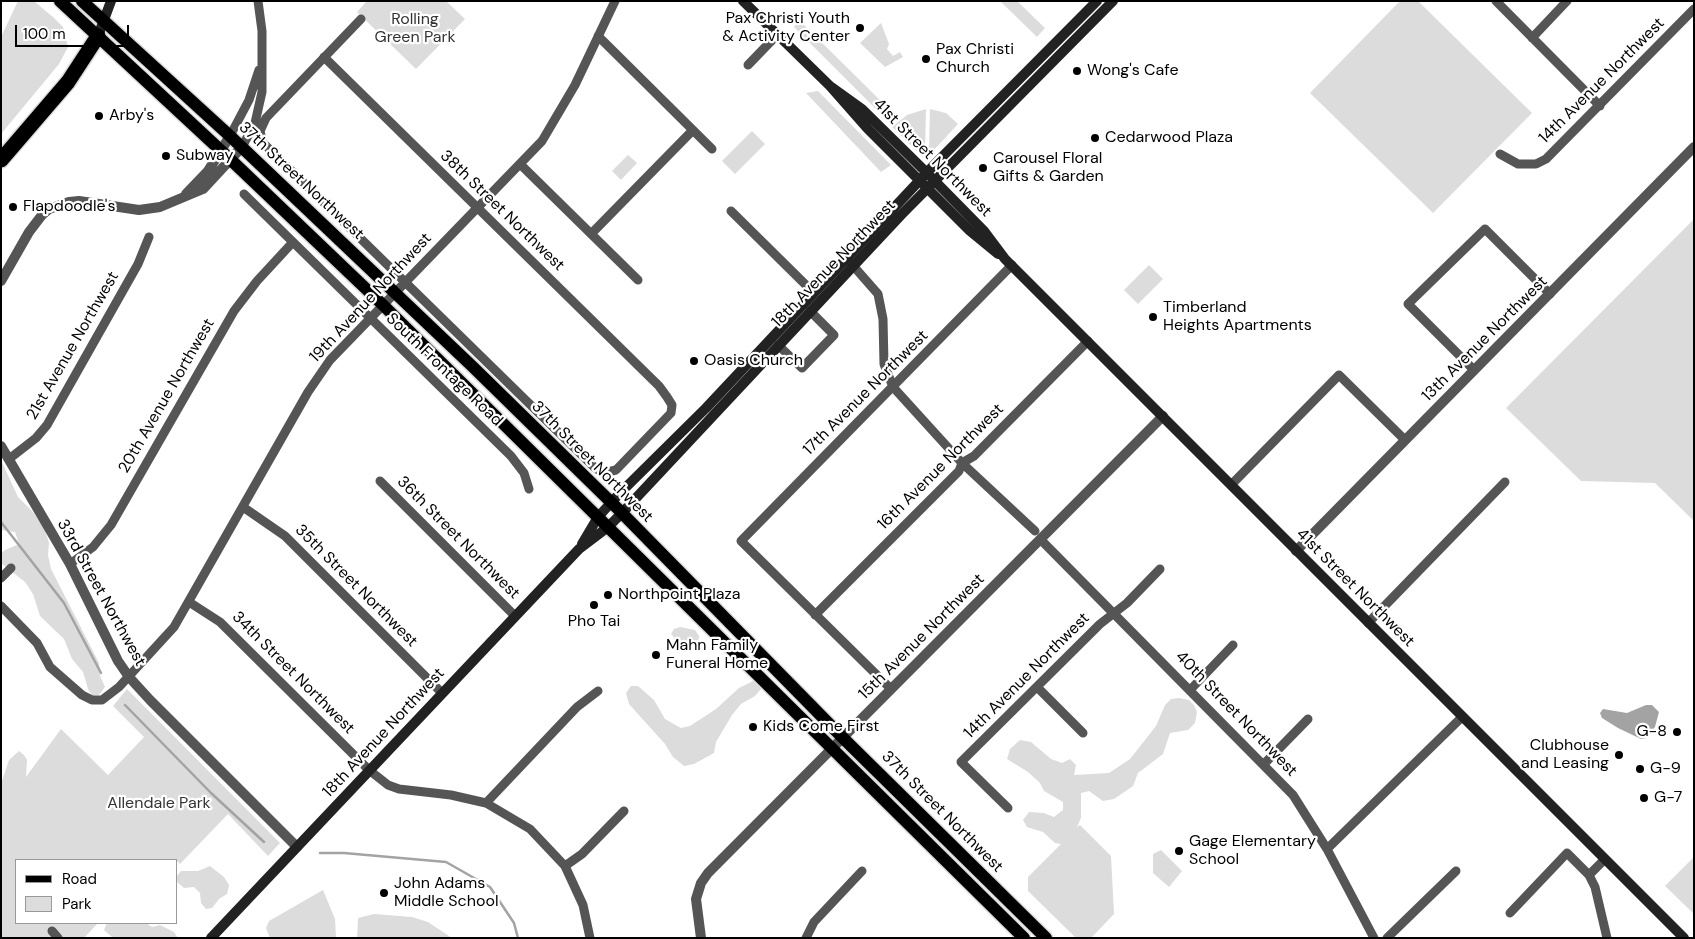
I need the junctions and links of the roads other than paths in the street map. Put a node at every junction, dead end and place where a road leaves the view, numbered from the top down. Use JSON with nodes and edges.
{"nodes":[{"id":1,"x":60,"y":1,"type":"edge"},
{"id":2,"x":82,"y":1,"type":"edge"},
{"id":3,"x":112,"y":1,"type":"edge"},
{"id":4,"x":258,"y":1,"type":"edge"},
{"id":5,"x":615,"y":1,"type":"edge"},
{"id":6,"x":743,"y":1,"type":"edge"},
{"id":7,"x":1097,"y":1,"type":"edge"},
{"id":8,"x":1112,"y":1,"type":"edge"},
{"id":9,"x":1496,"y":1,"type":"edge"},
{"id":10,"x":1568,"y":1,"type":"edge"},
{"id":11,"x":1694,"y":9,"type":"edge"},
{"id":12,"x":361,"y":19,"type":"dead end"},
{"id":13,"x":104,"y":21,"type":"junction"},
{"id":14,"x":777,"y":35,"type":"junction"},
{"id":15,"x":98,"y":36,"type":"junction"},
{"id":16,"x":598,"y":36,"type":"junction"},
{"id":17,"x":1532,"y":38,"type":"junction"},
{"id":18,"x":324,"y":57,"type":"junction"},
{"id":19,"x":260,"y":65,"type":"junction"},
{"id":20,"x":748,"y":65,"type":"dead end"},
{"id":21,"x":1600,"y":106,"type":"junction"},
{"id":22,"x":693,"y":130,"type":"junction"},
{"id":23,"x":230,"y":136,"type":"junction"},
{"id":24,"x":242,"y":147,"type":"junction"},
{"id":25,"x":1694,"y":147,"type":"edge"},
{"id":26,"x":712,"y":149,"type":"dead end"},
{"id":27,"x":221,"y":150,"type":"junction"},
{"id":28,"x":1500,"y":154,"type":"dead end"},
{"id":29,"x":1,"y":160,"type":"edge"},
{"id":30,"x":232,"y":160,"type":"junction"},
{"id":31,"x":521,"y":165,"type":"junction"},
{"id":32,"x":923,"y":177,"type":"junction"},
{"id":33,"x":932,"y":186,"type":"junction"},
{"id":34,"x":244,"y":194,"type":"dead end"},
{"id":35,"x":184,"y":197,"type":"junction"},
{"id":36,"x":478,"y":208,"type":"junction"},
{"id":37,"x":731,"y":211,"type":"dead end"},
{"id":38,"x":591,"y":234,"type":"junction"},
{"id":39,"x":149,"y":237,"type":"dead end"},
{"id":40,"x":293,"y":242,"type":"junction"},
{"id":41,"x":850,"y":262,"type":"junction"},
{"id":42,"x":1009,"y":262,"type":"junction"},
{"id":43,"x":638,"y":280,"type":"dead end"},
{"id":44,"x":1,"y":281,"type":"edge"},
{"id":45,"x":405,"y":283,"type":"junction"},
{"id":46,"x":395,"y":292,"type":"junction"},
{"id":47,"x":814,"y":293,"type":"junction"},
{"id":48,"x":1550,"y":294,"type":"junction"},
{"id":49,"x":383,"y":305,"type":"junction"},
{"id":50,"x":810,"y":311,"type":"junction"},
{"id":51,"x":370,"y":319,"type":"junction"},
{"id":52,"x":1088,"y":341,"type":"junction"},
{"id":53,"x":778,"y":345,"type":"junction"},
{"id":54,"x":1474,"y":370,"type":"junction"},
{"id":55,"x":893,"y":387,"type":"junction"},
{"id":56,"x":1163,"y":416,"type":"junction"},
{"id":57,"x":1405,"y":440,"type":"junction"},
{"id":58,"x":1,"y":446,"type":"edge"},
{"id":59,"x":9,"y":459,"type":"junction"},
{"id":60,"x":962,"y":463,"type":"junction"},
{"id":61,"x":380,"y":480,"type":"dead end"},
{"id":62,"x":1506,"y":482,"type":"dead end"},
{"id":63,"x":1231,"y":485,"type":"junction"},
{"id":64,"x":529,"y":489,"type":"dead end"},
{"id":65,"x":611,"y":503,"type":"junction"},
{"id":66,"x":243,"y":507,"type":"junction"},
{"id":67,"x":622,"y":513,"type":"junction"},
{"id":68,"x":598,"y":517,"type":"junction"},
{"id":69,"x":608,"y":527,"type":"junction"},
{"id":70,"x":1038,"y":536,"type":"junction"},
{"id":71,"x":579,"y":549,"type":"junction"},
{"id":72,"x":1296,"y":551,"type":"junction"},
{"id":73,"x":70,"y":564,"type":"junction"},
{"id":74,"x":11,"y":568,"type":"dead end"},
{"id":75,"x":1160,"y":569,"type":"dead end"},
{"id":76,"x":1,"y":578,"type":"edge"},
{"id":77,"x":189,"y":602,"type":"junction"},
{"id":78,"x":1,"y":606,"type":"edge"},
{"id":79,"x":1114,"y":612,"type":"junction"},
{"id":80,"x":815,"y":615,"type":"junction"},
{"id":81,"x":515,"y":616,"type":"junction"},
{"id":82,"x":1368,"y":623,"type":"junction"},
{"id":83,"x":1233,"y":645,"type":"dead end"},
{"id":84,"x":129,"y":677,"type":"junction"},
{"id":85,"x":1037,"y":687,"type":"junction"},
{"id":86,"x":891,"y":688,"type":"junction"},
{"id":87,"x":1191,"y":689,"type":"junction"},
{"id":88,"x":598,"y":691,"type":"dead end"},
{"id":89,"x":442,"y":693,"type":"junction"},
{"id":90,"x":1462,"y":717,"type":"junction"},
{"id":91,"x":1308,"y":719,"type":"dead end"},
{"id":92,"x":1083,"y":733,"type":"dead end"},
{"id":93,"x":842,"y":737,"type":"junction"},
{"id":94,"x":831,"y":748,"type":"junction"},
{"id":95,"x":1264,"y":764,"type":"junction"},
{"id":96,"x":369,"y":770,"type":"junction"},
{"id":97,"x":486,"y":803,"type":"junction"},
{"id":98,"x":1008,"y":808,"type":"dead end"},
{"id":99,"x":624,"y":811,"type":"dead end"},
{"id":100,"x":297,"y":847,"type":"junction"},
{"id":101,"x":1327,"y":849,"type":"junction"},
{"id":102,"x":1604,"y":859,"type":"junction"},
{"id":103,"x":565,"y":866,"type":"junction"},
{"id":104,"x":862,"y":871,"type":"dead end"},
{"id":105,"x":1456,"y":871,"type":"dead end"},
{"id":106,"x":1590,"y":875,"type":"junction"},
{"id":107,"x":1510,"y":913,"type":"dead end"},
{"id":108,"x":211,"y":938,"type":"edge"},
{"id":109,"x":590,"y":938,"type":"edge"},
{"id":110,"x":701,"y":938,"type":"edge"},
{"id":111,"x":806,"y":938,"type":"edge"},
{"id":112,"x":1024,"y":938,"type":"edge"},
{"id":113,"x":1046,"y":938,"type":"edge"},
{"id":114,"x":1374,"y":938,"type":"edge"},
{"id":115,"x":1387,"y":938,"type":"edge"},
{"id":116,"x":1607,"y":938,"type":"edge"},
{"id":117,"x":1684,"y":938,"type":"edge"}],
"edges":[{"from":1,"to":15,"type":"main road","name":"37th Street Northwest"},
{"from":2,"to":13,"type":"main road","name":"37th Street Northwest"},
{"from":3,"to":13,"type":"main road"},
{"from":4,"to":19,"type":"street"},
{"from":5,"to":16,"type":"street","name":"19th Avenue Northwest"},
{"from":6,"to":14,"type":"main road","name":"41st Street Northwest"},
{"from":7,"to":32,"type":"main road","name":"18th Avenue Northwest"},
{"from":8,"to":33,"type":"main road","name":"18th Avenue Northwest"},
{"from":9,"to":17,"type":"street"},
{"from":10,"to":17,"type":"street"},
{"from":11,"to":21,"type":"street","name":"14th Avenue Northwest"},
{"from":12,"to":18,"type":"street"},
{"from":13,"to":15,"type":"main road"},
{"from":13,"to":23,"type":"main road","name":"37th Street Northwest"},
{"from":14,"to":20,"type":"street"},
{"from":14,"to":32,"type":"main road","name":"41st Street Northwest"},
{"from":15,"to":27,"type":"main road","name":"37th Street Northwest"},
{"from":15,"to":29,"type":"highway"},
{"from":16,"to":22,"type":"street"},
{"from":16,"to":31,"type":"street","name":"19th Avenue Northwest"},
{"from":17,"to":21,"type":"street"},
{"from":18,"to":36,"type":"street","name":"38th Street Northwest"},
{"from":18,"to":45,"type":"street"},
{"from":19,"to":23,"type":"street"},
{"from":19,"to":24,"type":"street"},
{"from":21,"to":28,"type":"street","name":"14th Avenue Northwest"},
{"from":22,"to":26,"type":"street"},
{"from":22,"to":38,"type":"street"},
{"from":23,"to":24,"type":"main road","name":"37th Street Northwest"},
{"from":23,"to":27,"type":"street"},
{"from":24,"to":30,"type":"street"},
{"from":24,"to":46,"type":"main road","name":"37th Street Northwest"},
{"from":25,"to":48,"type":"street","name":"13th Avenue Northwest"},
{"from":27,"to":30,"type":"main road","name":"37th Street Northwest"},
{"from":27,"to":35,"type":"street"},
{"from":30,"to":35,"type":"street"},
{"from":30,"to":49,"type":"main road","name":"37th Street Northwest"},
{"from":31,"to":36,"type":"street","name":"19th Avenue Northwest"},
{"from":31,"to":38,"type":"street"},
{"from":32,"to":33,"type":"main road","name":"41st Street Northwest"},
{"from":32,"to":41,"type":"main road","name":"18th Avenue Northwest"},
{"from":33,"to":41,"type":"main road","name":"18th Avenue Northwest"},
{"from":33,"to":42,"type":"main road","name":"41st Street Northwest"},
{"from":34,"to":40,"type":"street","name":"South Frontage Road"},
{"from":35,"to":44,"type":"street"},
{"from":36,"to":45,"type":"street","name":"19th Avenue Northwest"},
{"from":36,"to":45,"type":"street","name":"38th Street Northwest"},
{"from":37,"to":47,"type":"street"},
{"from":38,"to":43,"type":"street"},
{"from":39,"to":59,"type":"street","name":"21st Avenue Northwest"},
{"from":40,"to":51,"type":"street","name":"South Frontage Road"},
{"from":40,"to":73,"type":"street","name":"20th Avenue Northwest"},
{"from":41,"to":47,"type":"main road","name":"18th Avenue Northwest"},
{"from":41,"to":50,"type":"main road","name":"18th Avenue Northwest"},
{"from":41,"to":55,"type":"street","name":"40th Street Northwest"},
{"from":42,"to":52,"type":"main road","name":"41st Street Northwest"},
{"from":42,"to":55,"type":"street","name":"17th Avenue Northwest"},
{"from":45,"to":46,"type":"street","name":"19th Avenue Northwest"},
{"from":46,"to":49,"type":"street","name":"19th Avenue Northwest"},
{"from":46,"to":65,"type":"main road","name":"37th Street Northwest"},
{"from":47,"to":65,"type":"main road","name":"18th Avenue Northwest"},
{"from":48,"to":54,"type":"street","name":"13th Avenue Northwest"},
{"from":48,"to":54,"type":"street"},
{"from":49,"to":51,"type":"street","name":"19th Avenue Northwest"},
{"from":49,"to":68,"type":"main road","name":"37th Street Northwest"},
{"from":50,"to":53,"type":"main road","name":"18th Avenue Northwest"},
{"from":50,"to":53,"type":"street"},
{"from":51,"to":64,"type":"street","name":"South Frontage Road"},
{"from":51,"to":66,"type":"street","name":"19th Avenue Northwest"},
{"from":52,"to":56,"type":"main road","name":"41st Street Northwest"},
{"from":52,"to":60,"type":"street","name":"16th Avenue Northwest"},
{"from":53,"to":67,"type":"main road","name":"18th Avenue Northwest"},
{"from":54,"to":57,"type":"street","name":"13th Avenue Northwest"},
{"from":55,"to":60,"type":"street","name":"40th Street Northwest"},
{"from":55,"to":80,"type":"street","name":"17th Avenue Northwest"},
{"from":56,"to":63,"type":"main road","name":"41st Street Northwest"},
{"from":56,"to":70,"type":"street","name":"15th Avenue Northwest"},
{"from":57,"to":63,"type":"street"},
{"from":57,"to":72,"type":"street","name":"13th Avenue Northwest"},
{"from":58,"to":59,"type":"street","name":"33rd Street Northwest"},
{"from":59,"to":73,"type":"street","name":"33rd Street Northwest"},
{"from":60,"to":70,"type":"street","name":"40th Street Northwest"},
{"from":60,"to":80,"type":"street","name":"16th Avenue Northwest"},
{"from":61,"to":81,"type":"street","name":"36th Street Northwest"},
{"from":62,"to":82,"type":"street"},
{"from":63,"to":72,"type":"main road","name":"41st Street Northwest"},
{"from":65,"to":67,"type":"main road","name":"37th Street Northwest"},
{"from":65,"to":68,"type":"main road","name":"18th Avenue Northwest"},
{"from":66,"to":77,"type":"street","name":"19th Avenue Northwest"},
{"from":66,"to":89,"type":"street","name":"35th Street Northwest"},
{"from":67,"to":69,"type":"main road","name":"18th Avenue Northwest"},
{"from":67,"to":93,"type":"main road","name":"37th Street Northwest"},
{"from":68,"to":69,"type":"main road","name":"37th Street Northwest"},
{"from":68,"to":71,"type":"main road","name":"18th Avenue Northwest"},
{"from":69,"to":71,"type":"main road","name":"18th Avenue Northwest"},
{"from":69,"to":94,"type":"main road","name":"37th Street Northwest"},
{"from":70,"to":79,"type":"street","name":"40th Street Northwest"},
{"from":70,"to":86,"type":"street","name":"15th Avenue Northwest"},
{"from":71,"to":81,"type":"main road","name":"18th Avenue Northwest"},
{"from":72,"to":82,"type":"main road","name":"41st Street Northwest"},
{"from":73,"to":84,"type":"street","name":"33rd Street Northwest"},
{"from":74,"to":76,"type":"street"},
{"from":75,"to":79,"type":"street","name":"14th Avenue Northwest"},
{"from":77,"to":84,"type":"street","name":"19th Avenue Northwest"},
{"from":77,"to":96,"type":"street","name":"34th Street Northwest"},
{"from":78,"to":84,"type":"street","name":"19th Avenue Northwest"},
{"from":79,"to":85,"type":"street","name":"14th Avenue Northwest"},
{"from":79,"to":87,"type":"street","name":"40th Street Northwest"},
{"from":80,"to":86,"type":"street"},
{"from":81,"to":89,"type":"main road","name":"18th Avenue Northwest"},
{"from":82,"to":90,"type":"main road","name":"41st Street Northwest"},
{"from":83,"to":87,"type":"street"},
{"from":84,"to":100,"type":"street","name":"33rd Street Northwest"},
{"from":85,"to":92,"type":"street"},
{"from":85,"to":98,"type":"street","name":"14th Avenue Northwest"},
{"from":86,"to":93,"type":"street","name":"15th Avenue Northwest"},
{"from":87,"to":95,"type":"street","name":"40th Street Northwest"},
{"from":88,"to":97,"type":"street"},
{"from":89,"to":96,"type":"main road","name":"18th Avenue Northwest"},
{"from":90,"to":101,"type":"street"},
{"from":90,"to":102,"type":"main road","name":"41st Street Northwest"},
{"from":91,"to":95,"type":"street"},
{"from":93,"to":94,"type":"street","name":"15th Avenue Northwest"},
{"from":93,"to":113,"type":"main road","name":"37th Street Northwest"},
{"from":94,"to":110,"type":"street","name":"15th Avenue Northwest"},
{"from":94,"to":112,"type":"main road","name":"37th Street Northwest"},
{"from":95,"to":101,"type":"street","name":"40th Street Northwest"},
{"from":96,"to":97,"type":"street","name":"34th Street Northwest"},
{"from":96,"to":100,"type":"main road","name":"18th Avenue Northwest"},
{"from":97,"to":103,"type":"street","name":"34th Street Northwest"},
{"from":99,"to":103,"type":"street"},
{"from":100,"to":108,"type":"main road","name":"18th Avenue Northwest"},
{"from":101,"to":114,"type":"street","name":"40th Street Northwest"},
{"from":102,"to":106,"type":"street"},
{"from":102,"to":117,"type":"main road","name":"41st Street Northwest"},
{"from":103,"to":109,"type":"street","name":"34th Street Northwest"},
{"from":104,"to":111,"type":"street"},
{"from":105,"to":115,"type":"street"},
{"from":106,"to":107,"type":"street"},
{"from":106,"to":116,"type":"street"}]}
